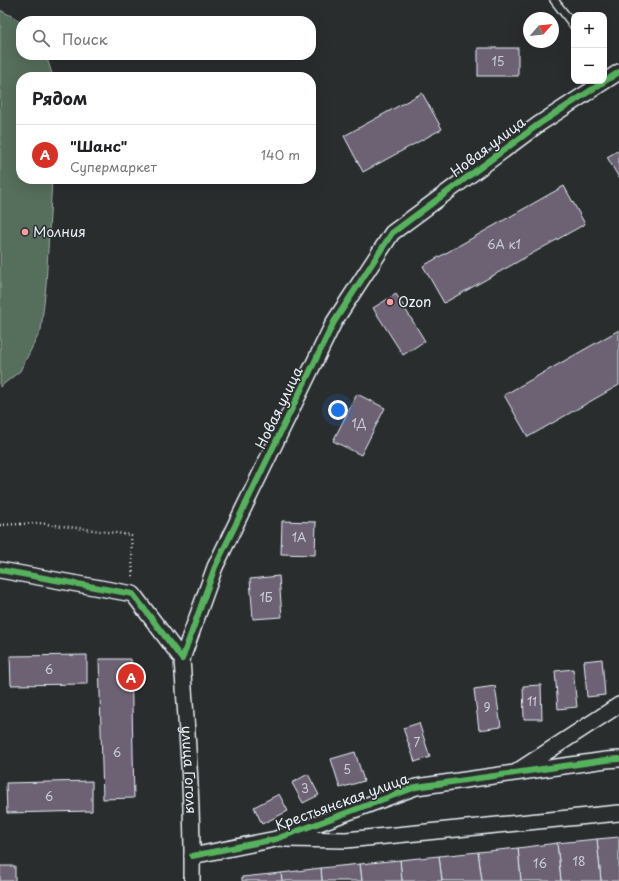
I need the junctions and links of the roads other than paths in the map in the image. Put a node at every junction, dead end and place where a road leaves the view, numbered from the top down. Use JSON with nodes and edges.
{"nodes":[{"id":1,"x":554,"y":0,"type":"edge"},
{"id":2,"x":571,"y":22,"type":"edge"},
{"id":3,"x":619,"y":72,"type":"edge"},
{"id":4,"x":607,"y":78,"type":"edge"},
{"id":5,"x":597,"y":84,"type":"edge"},
{"id":6,"x":0,"y":570,"type":"edge"},
{"id":7,"x":182,"y":659,"type":"junction"},
{"id":8,"x":619,"y":705,"type":"edge"},
{"id":9,"x":619,"y":759,"type":"edge"},
{"id":10,"x":515,"y":773,"type":"junction"},
{"id":11,"x":619,"y":813,"type":"edge"},
{"id":12,"x":276,"y":839,"type":"junction"},
{"id":13,"x":192,"y":856,"type":"junction"},
{"id":14,"x":192,"y":881,"type":"edge"}],
"edges":[{"from":1,"to":2,"type":"lane"},
{"from":3,"to":4,"type":"street","name":"Новая улица"},
{"from":5,"to":7,"type":"street","name":"Новая улица"},
{"from":6,"to":7,"type":"street"},
{"from":7,"to":13,"type":"street","name":"улица Гоголя"},
{"from":8,"to":10,"type":"street"},
{"from":9,"to":10,"type":"street","name":"Крестьянская улица"},
{"from":10,"to":12,"type":"street","name":"Крестьянская улица"},
{"from":11,"to":12,"type":"street","name":"Крестьянская улица"},
{"from":12,"to":13,"type":"street","name":"Крестьянская улица"},
{"from":13,"to":14,"type":"street","name":"улица Гоголя"}]}
